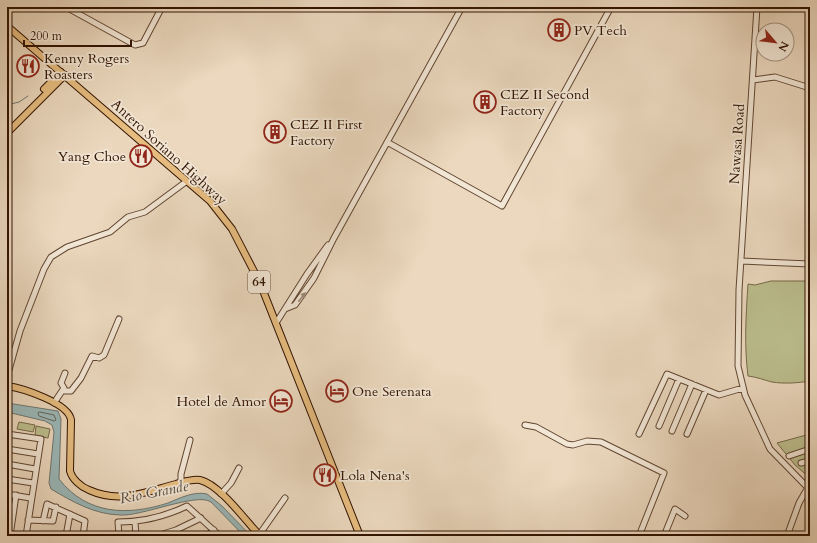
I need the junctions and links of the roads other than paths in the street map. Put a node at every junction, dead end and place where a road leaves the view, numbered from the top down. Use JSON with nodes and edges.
{"nodes":[{"id":1,"x":66,"y":7,"type":"edge"},
{"id":2,"x":162,"y":7,"type":"edge"},
{"id":3,"x":462,"y":7,"type":"edge"},
{"id":4,"x":611,"y":7,"type":"edge"},
{"id":5,"x":757,"y":7,"type":"edge"},
{"id":6,"x":7,"y":26,"type":"edge"},
{"id":7,"x":63,"y":74,"type":"junction"},
{"id":8,"x":752,"y":80,"type":"junction"},
{"id":9,"x":810,"y":88,"type":"edge"},
{"id":10,"x":7,"y":128,"type":"edge"},
{"id":11,"x":7,"y":133,"type":"edge"},
{"id":12,"x":387,"y":142,"type":"junction"},
{"id":13,"x":187,"y":181,"type":"junction"},
{"id":14,"x":742,"y":261,"type":"junction"},
{"id":15,"x":810,"y":264,"type":"edge"},
{"id":16,"x":119,"y":319,"type":"dead end"},
{"id":17,"x":276,"y":323,"type":"junction"},
{"id":18,"x":65,"y":373,"type":"dead end"},
{"id":19,"x":7,"y":377,"type":"edge"},
{"id":20,"x":679,"y":378,"type":"junction"},
{"id":21,"x":692,"y":384,"type":"junction"},
{"id":22,"x":7,"y":386,"type":"edge"},
{"id":23,"x":743,"y":388,"type":"junction"},
{"id":24,"x":706,"y":390,"type":"junction"},
{"id":25,"x":62,"y":391,"type":"junction"},
{"id":26,"x":54,"y":403,"type":"junction"},
{"id":27,"x":525,"y":425,"type":"dead end"},
{"id":28,"x":659,"y":426,"type":"dead end"},
{"id":29,"x":672,"y":432,"type":"dead end"},
{"id":30,"x":7,"y":434,"type":"edge"},
{"id":31,"x":638,"y":434,"type":"dead end"},
{"id":32,"x":687,"y":434,"type":"dead end"},
{"id":33,"x":190,"y":440,"type":"dead end"},
{"id":34,"x":7,"y":449,"type":"edge"},
{"id":35,"x":810,"y":449,"type":"edge"},
{"id":36,"x":38,"y":454,"type":"junction"},
{"id":37,"x":789,"y":456,"type":"dead end"},
{"id":38,"x":810,"y":461,"type":"edge"},
{"id":39,"x":801,"y":463,"type":"dead end"},
{"id":40,"x":7,"y":464,"type":"edge"},
{"id":41,"x":239,"y":468,"type":"dead end"},
{"id":42,"x":35,"y":469,"type":"junction"},
{"id":43,"x":7,"y":479,"type":"edge"},
{"id":44,"x":182,"y":482,"type":"junction"},
{"id":45,"x":33,"y":483,"type":"junction"},
{"id":46,"x":809,"y":489,"type":"edge"},
{"id":47,"x":7,"y":494,"type":"edge"},
{"id":48,"x":221,"y":494,"type":"junction"},
{"id":49,"x":16,"y":495,"type":"junction"},
{"id":50,"x":30,"y":498,"type":"junction"},
{"id":51,"x":285,"y":498,"type":"dead end"},
{"id":52,"x":56,"y":507,"type":"junction"},
{"id":53,"x":7,"y":508,"type":"edge"},
{"id":54,"x":14,"y":508,"type":"junction"},
{"id":55,"x":70,"y":514,"type":"junction"},
{"id":56,"x":685,"y":516,"type":"dead end"},
{"id":57,"x":201,"y":518,"type":"junction"},
{"id":58,"x":28,"y":520,"type":"junction"},
{"id":59,"x":43,"y":521,"type":"junction"},
{"id":60,"x":10,"y":522,"type":"edge"},
{"id":61,"x":135,"y":522,"type":"junction"},
{"id":62,"x":214,"y":530,"type":"junction"},
{"id":63,"x":260,"y":535,"type":"edge"},
{"id":64,"x":362,"y":535,"type":"edge"},
{"id":65,"x":10,"y":536,"type":"edge"},
{"id":66,"x":26,"y":536,"type":"edge"},
{"id":67,"x":44,"y":536,"type":"edge"},
{"id":68,"x":66,"y":536,"type":"edge"},
{"id":69,"x":83,"y":536,"type":"edge"},
{"id":70,"x":119,"y":536,"type":"edge"},
{"id":71,"x":136,"y":536,"type":"edge"},
{"id":72,"x":157,"y":536,"type":"edge"},
{"id":73,"x":206,"y":536,"type":"edge"},
{"id":74,"x":220,"y":536,"type":"edge"},
{"id":75,"x":639,"y":536,"type":"edge"},
{"id":76,"x":664,"y":536,"type":"edge"},
{"id":77,"x":787,"y":536,"type":"edge"}],
"edges":[{"from":1,"to":2,"type":"street"},
{"from":3,"to":12,"type":"street"},
{"from":4,"to":12,"type":"street"},
{"from":5,"to":8,"type":"street","name":"Nawasa Road"},
{"from":6,"to":7,"type":"main road","name":"Antero Soriano Highway","number":"64"},
{"from":7,"to":10,"type":"main road"},
{"from":7,"to":11,"type":"main road"},
{"from":7,"to":13,"type":"main road","name":"Antero Soriano Highway","number":"64"},
{"from":8,"to":9,"type":"street"},
{"from":8,"to":14,"type":"street","name":"Nawasa Road"},
{"from":12,"to":17,"type":"street"},
{"from":13,"to":17,"type":"main road","name":"Antero Soriano Highway","number":"64"},
{"from":13,"to":19,"type":"street"},
{"from":14,"to":15,"type":"street"},
{"from":14,"to":23,"type":"street","name":"Nawasa Road"},
{"from":16,"to":25,"type":"street"},
{"from":17,"to":64,"type":"main road","name":"Antero Soriano Highway","number":"64"},
{"from":18,"to":25,"type":"street"},
{"from":20,"to":21,"type":"street"},
{"from":20,"to":28,"type":"street"},
{"from":20,"to":31,"type":"street"},
{"from":21,"to":24,"type":"street"},
{"from":21,"to":29,"type":"street"},
{"from":22,"to":26,"type":"main road"},
{"from":23,"to":24,"type":"street"},
{"from":23,"to":46,"type":"street"},
{"from":24,"to":32,"type":"street"},
{"from":25,"to":26,"type":"street"},
{"from":26,"to":44,"type":"main road"},
{"from":27,"to":75,"type":"street"},
{"from":30,"to":36,"type":"street"},
{"from":33,"to":44,"type":"street"},
{"from":34,"to":36,"type":"street"},
{"from":35,"to":37,"type":"street"},
{"from":36,"to":42,"type":"street"},
{"from":38,"to":39,"type":"street"},
{"from":40,"to":42,"type":"street"},
{"from":41,"to":48,"type":"street"},
{"from":42,"to":45,"type":"street"},
{"from":43,"to":45,"type":"street"},
{"from":44,"to":48,"type":"main road"},
{"from":45,"to":50,"type":"street"},
{"from":46,"to":77,"type":"street"},
{"from":47,"to":49,"type":"street"},
{"from":48,"to":63,"type":"main road"},
{"from":49,"to":50,"type":"street"},
{"from":49,"to":54,"type":"street"},
{"from":50,"to":58,"type":"street"},
{"from":51,"to":63,"type":"street"},
{"from":52,"to":55,"type":"street"},
{"from":52,"to":59,"type":"street"},
{"from":52,"to":59,"type":"street"},
{"from":53,"to":54,"type":"street"},
{"from":54,"to":60,"type":"street"},
{"from":55,"to":68,"type":"street"},
{"from":55,"to":69,"type":"street"},
{"from":56,"to":76,"type":"street"},
{"from":57,"to":61,"type":"street"},
{"from":57,"to":62,"type":"street"},
{"from":57,"to":72,"type":"street"},
{"from":58,"to":59,"type":"street"},
{"from":58,"to":66,"type":"street"},
{"from":60,"to":65,"type":"street"},
{"from":61,"to":70,"type":"street"},
{"from":61,"to":71,"type":"street"},
{"from":62,"to":73,"type":"street"},
{"from":62,"to":74,"type":"street"},
{"from":66,"to":67,"type":"street"}]}
